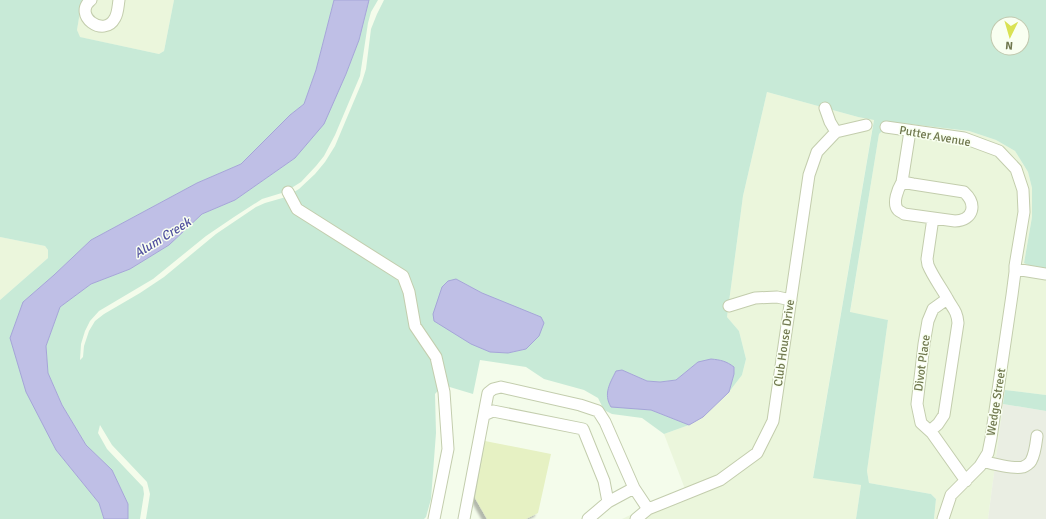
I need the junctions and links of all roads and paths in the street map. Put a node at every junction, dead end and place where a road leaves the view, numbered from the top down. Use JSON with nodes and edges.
{"nodes":[{"id":1,"x":91,"y":0,"type":"edge"},
{"id":2,"x":119,"y":0,"type":"edge"},
{"id":3,"x":825,"y":108,"type":"dead end"},
{"id":4,"x":866,"y":125,"type":"dead end"},
{"id":5,"x":886,"y":127,"type":"dead end"},
{"id":6,"x":910,"y":131,"type":"junction"},
{"id":7,"x":836,"y":132,"type":"junction"},
{"id":8,"x":902,"y":182,"type":"junction"},
{"id":9,"x":288,"y":192,"type":"dead end"},
{"id":10,"x":934,"y":218,"type":"junction"},
{"id":11,"x":1015,"y":269,"type":"junction"},
{"id":12,"x":1046,"y":274,"type":"edge"},
{"id":13,"x":947,"y":299,"type":"junction"},
{"id":14,"x":791,"y":300,"type":"junction"},
{"id":15,"x":728,"y":306,"type":"dead end"},
{"id":16,"x":484,"y":416,"type":"junction"},
{"id":17,"x":930,"y":431,"type":"junction"},
{"id":18,"x":1037,"y":436,"type":"dead end"},
{"id":19,"x":983,"y":461,"type":"junction"},
{"id":20,"x":966,"y":481,"type":"junction"},
{"id":21,"x":634,"y":488,"type":"junction"},
{"id":22,"x":608,"y":502,"type":"junction"},
{"id":23,"x":648,"y":509,"type":"junction"},
{"id":24,"x":434,"y":519,"type":"edge"},
{"id":25,"x":464,"y":519,"type":"edge"},
{"id":26,"x":588,"y":519,"type":"edge"},
{"id":27,"x":636,"y":519,"type":"edge"},
{"id":28,"x":943,"y":519,"type":"edge"}],
"edges":[{"from":1,"to":2,"type":"street"},
{"from":3,"to":7,"type":"street"},
{"from":4,"to":7,"type":"street"},
{"from":5,"to":6,"type":"street","name":"Putter Avenue"},
{"from":6,"to":8,"type":"street"},
{"from":6,"to":11,"type":"street","name":"Putter Avenue"},
{"from":7,"to":14,"type":"street","name":"Club House Drive"},
{"from":8,"to":10,"type":"street"},
{"from":8,"to":10,"type":"street"},
{"from":9,"to":24,"type":"street"},
{"from":10,"to":13,"type":"street"},
{"from":11,"to":12,"type":"street"},
{"from":11,"to":19,"type":"street","name":"Wedge Street"},
{"from":13,"to":17,"type":"street"},
{"from":13,"to":17,"type":"street","name":"Divot Place"},
{"from":14,"to":15,"type":"street"},
{"from":14,"to":23,"type":"street","name":"Club House Drive"},
{"from":16,"to":21,"type":"street"},
{"from":16,"to":22,"type":"street"},
{"from":16,"to":25,"type":"street"},
{"from":17,"to":20,"type":"street","name":"Divot Place"},
{"from":18,"to":19,"type":"street"},
{"from":19,"to":20,"type":"street","name":"Wedge Street"},
{"from":20,"to":28,"type":"street","name":"Wedge Street"},
{"from":21,"to":22,"type":"street"},
{"from":21,"to":23,"type":"street"},
{"from":22,"to":26,"type":"street"},
{"from":23,"to":27,"type":"street","name":"Club House Drive"}]}
